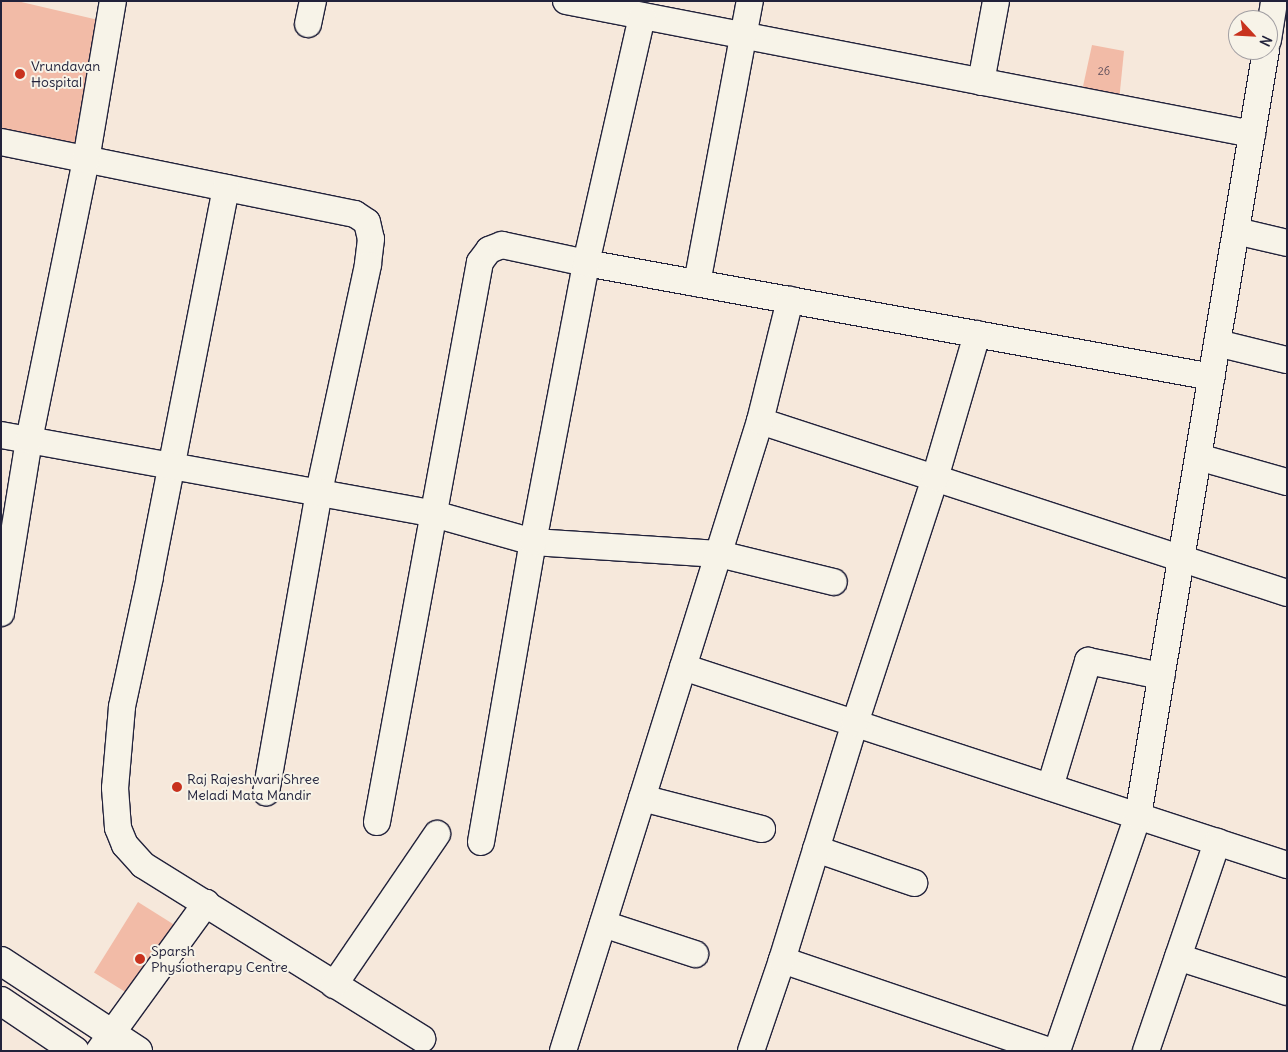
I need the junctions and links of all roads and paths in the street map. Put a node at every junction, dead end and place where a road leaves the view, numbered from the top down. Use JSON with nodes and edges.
{"nodes":[{"id":1,"x":112,"y":1,"type":"edge"},
{"id":2,"x":566,"y":1,"type":"edge"},
{"id":3,"x":750,"y":1,"type":"edge"},
{"id":4,"x":996,"y":1,"type":"edge"},
{"id":5,"x":642,"y":16,"type":"junction"},
{"id":6,"x":744,"y":36,"type":"junction"},
{"id":7,"x":1270,"y":60,"type":"edge"},
{"id":8,"x":981,"y":82,"type":"junction"},
{"id":9,"x":1252,"y":134,"type":"junction"},
{"id":10,"x":1,"y":142,"type":"edge"},
{"id":11,"x":86,"y":160,"type":"junction"},
{"id":12,"x":226,"y":188,"type":"junction"},
{"id":13,"x":1236,"y":231,"type":"junction"},
{"id":14,"x":1287,"y":243,"type":"edge"},
{"id":15,"x":586,"y":263,"type":"junction"},
{"id":16,"x":697,"y":283,"type":"junction"},
{"id":17,"x":790,"y":300,"type":"junction"},
{"id":18,"x":977,"y":334,"type":"junction"},
{"id":19,"x":1217,"y":343,"type":"junction"},
{"id":20,"x":1287,"y":360,"type":"edge"},
{"id":21,"x":1212,"y":377,"type":"junction"},
{"id":22,"x":760,"y":421,"type":"junction"},
{"id":23,"x":1,"y":435,"type":"edge"},
{"id":24,"x":29,"y":440,"type":"junction"},
{"id":25,"x":1198,"y":457,"type":"junction"},
{"id":26,"x":170,"y":466,"type":"junction"},
{"id":27,"x":935,"y":478,"type":"junction"},
{"id":28,"x":1287,"y":482,"type":"edge"},
{"id":29,"x":319,"y":492,"type":"junction"},
{"id":30,"x":434,"y":514,"type":"junction"},
{"id":31,"x":533,"y":542,"type":"junction"},
{"id":32,"x":719,"y":554,"type":"junction"},
{"id":33,"x":1181,"y":558,"type":"junction"},
{"id":34,"x":834,"y":582,"type":"dead end"},
{"id":35,"x":1287,"y":593,"type":"edge"},
{"id":36,"x":1,"y":613,"type":"edge"},
{"id":37,"x":683,"y":667,"type":"junction"},
{"id":38,"x":1161,"y":676,"type":"junction"},
{"id":39,"x":855,"y":723,"type":"junction"},
{"id":40,"x":1050,"y":787,"type":"junction"},
{"id":41,"x":266,"y":792,"type":"dead end"},
{"id":42,"x":642,"y":798,"type":"junction"},
{"id":43,"x":1138,"y":816,"type":"junction"},
{"id":44,"x":377,"y":822,"type":"dead end"},
{"id":45,"x":762,"y":829,"type":"dead end"},
{"id":46,"x":437,"y":834,"type":"dead end"},
{"id":47,"x":481,"y":842,"type":"dead end"},
{"id":48,"x":1217,"y":842,"type":"junction"},
{"id":49,"x":816,"y":849,"type":"junction"},
{"id":50,"x":1287,"y":864,"type":"edge"},
{"id":51,"x":914,"y":883,"type":"dead end"},
{"id":52,"x":206,"y":903,"type":"junction"},
{"id":53,"x":603,"y":924,"type":"junction"},
{"id":54,"x":695,"y":954,"type":"dead end"},
{"id":55,"x":1178,"y":957,"type":"junction"},
{"id":56,"x":782,"y":960,"type":"junction"},
{"id":57,"x":1,"y":961,"type":"edge"},
{"id":58,"x":334,"y":985,"type":"junction"},
{"id":59,"x":1287,"y":992,"type":"edge"},
{"id":60,"x":1,"y":1001,"type":"edge"},
{"id":61,"x":422,"y":1039,"type":"dead end"},
{"id":62,"x":106,"y":1042,"type":"edge"},
{"id":63,"x":75,"y":1051,"type":"edge"},
{"id":64,"x":138,"y":1051,"type":"edge"},
{"id":65,"x":563,"y":1051,"type":"edge"},
{"id":66,"x":751,"y":1051,"type":"edge"},
{"id":67,"x":1049,"y":1051,"type":"edge"},
{"id":68,"x":1057,"y":1051,"type":"edge"},
{"id":69,"x":1146,"y":1051,"type":"edge"}],
"edges":[{"from":1,"to":11,"type":"street"},
{"from":2,"to":5,"type":"street"},
{"from":3,"to":6,"type":"street"},
{"from":4,"to":8,"type":"street"},
{"from":5,"to":6,"type":"street"},
{"from":5,"to":15,"type":"street"},
{"from":6,"to":8,"type":"street"},
{"from":6,"to":16,"type":"street"},
{"from":7,"to":9,"type":"street"},
{"from":8,"to":9,"type":"street"},
{"from":9,"to":13,"type":"street"},
{"from":10,"to":11,"type":"street"},
{"from":11,"to":12,"type":"street"},
{"from":11,"to":24,"type":"street"},
{"from":12,"to":26,"type":"street"},
{"from":12,"to":29,"type":"street"},
{"from":13,"to":14,"type":"street"},
{"from":13,"to":19,"type":"street"},
{"from":15,"to":16,"type":"street"},
{"from":15,"to":30,"type":"street"},
{"from":15,"to":31,"type":"street"},
{"from":16,"to":17,"type":"street"},
{"from":17,"to":18,"type":"street"},
{"from":17,"to":22,"type":"street"},
{"from":18,"to":21,"type":"street"},
{"from":18,"to":27,"type":"street"},
{"from":19,"to":20,"type":"street"},
{"from":19,"to":21,"type":"street"},
{"from":21,"to":25,"type":"street"},
{"from":22,"to":27,"type":"street"},
{"from":22,"to":32,"type":"street"},
{"from":23,"to":24,"type":"street"},
{"from":24,"to":26,"type":"street"},
{"from":24,"to":36,"type":"street"},
{"from":25,"to":28,"type":"street"},
{"from":25,"to":33,"type":"street"},
{"from":26,"to":29,"type":"street"},
{"from":26,"to":52,"type":"street"},
{"from":27,"to":33,"type":"street"},
{"from":27,"to":39,"type":"street"},
{"from":29,"to":30,"type":"street"},
{"from":29,"to":41,"type":"street"},
{"from":30,"to":31,"type":"street"},
{"from":30,"to":44,"type":"street"},
{"from":31,"to":32,"type":"street"},
{"from":31,"to":47,"type":"street"},
{"from":32,"to":34,"type":"street"},
{"from":32,"to":37,"type":"street"},
{"from":33,"to":35,"type":"street"},
{"from":33,"to":38,"type":"street"},
{"from":37,"to":39,"type":"street"},
{"from":37,"to":42,"type":"street"},
{"from":38,"to":40,"type":"street"},
{"from":38,"to":43,"type":"street"},
{"from":39,"to":40,"type":"street"},
{"from":39,"to":49,"type":"street"},
{"from":40,"to":43,"type":"street"},
{"from":42,"to":45,"type":"street"},
{"from":42,"to":53,"type":"street"},
{"from":43,"to":48,"type":"street"},
{"from":43,"to":68,"type":"street"},
{"from":46,"to":58,"type":"street"},
{"from":48,"to":50,"type":"street"},
{"from":48,"to":55,"type":"street"},
{"from":49,"to":51,"type":"street"},
{"from":49,"to":56,"type":"street"},
{"from":52,"to":58,"type":"street"},
{"from":52,"to":62,"type":"street"},
{"from":53,"to":54,"type":"street"},
{"from":53,"to":65,"type":"street"},
{"from":55,"to":59,"type":"street"},
{"from":55,"to":69,"type":"street"},
{"from":56,"to":66,"type":"street"},
{"from":56,"to":67,"type":"street"},
{"from":57,"to":62,"type":"main road"},
{"from":58,"to":61,"type":"street"},
{"from":60,"to":63,"type":"main road"},
{"from":62,"to":64,"type":"main road"}]}
